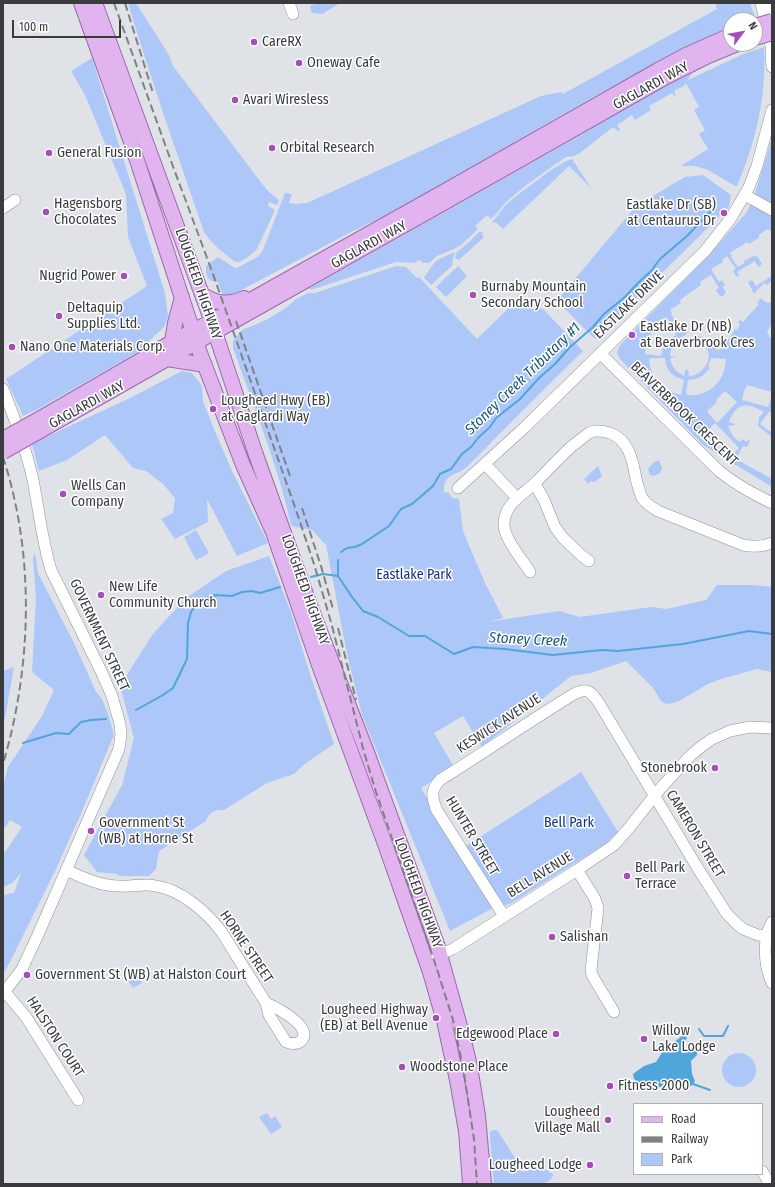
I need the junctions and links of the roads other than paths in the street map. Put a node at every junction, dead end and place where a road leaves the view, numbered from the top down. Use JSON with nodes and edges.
{"nodes":[{"id":1,"x":81,"y":3,"type":"edge"},
{"id":2,"x":95,"y":3,"type":"edge"},
{"id":3,"x":289,"y":3,"type":"edge"},
{"id":4,"x":760,"y":3,"type":"edge"},
{"id":5,"x":769,"y":3,"type":"edge"},
{"id":6,"x":772,"y":9,"type":"edge"},
{"id":7,"x":293,"y":14,"type":"dead end"},
{"id":8,"x":723,"y":43,"type":"edge"},
{"id":9,"x":723,"y":46,"type":"edge"},
{"id":10,"x":772,"y":67,"type":"edge"},
{"id":11,"x":772,"y":110,"type":"edge"},
{"id":12,"x":745,"y":195,"type":"junction"},
{"id":13,"x":15,"y":200,"type":"dead end"},
{"id":14,"x":3,"y":208,"type":"edge"},
{"id":15,"x":772,"y":210,"type":"edge"},
{"id":16,"x":276,"y":286,"type":"junction"},
{"id":17,"x":202,"y":294,"type":"junction"},
{"id":18,"x":182,"y":297,"type":"junction"},
{"id":19,"x":214,"y":326,"type":"junction"},
{"id":20,"x":195,"y":336,"type":"junction"},
{"id":21,"x":172,"y":342,"type":"junction"},
{"id":22,"x":600,"y":354,"type":"junction"},
{"id":23,"x":168,"y":359,"type":"junction"},
{"id":24,"x":205,"y":365,"type":"junction"},
{"id":25,"x":3,"y":389,"type":"edge"},
{"id":26,"x":47,"y":421,"type":"junction"},
{"id":27,"x":3,"y":439,"type":"edge"},
{"id":28,"x":3,"y":452,"type":"edge"},
{"id":29,"x":485,"y":464,"type":"junction"},
{"id":30,"x":534,"y":484,"type":"junction"},
{"id":31,"x":458,"y":488,"type":"dead end"},
{"id":32,"x":517,"y":498,"type":"junction"},
{"id":33,"x":772,"y":503,"type":"edge"},
{"id":34,"x":278,"y":531,"type":"junction"},
{"id":35,"x":772,"y":543,"type":"edge"},
{"id":36,"x":589,"y":561,"type":"dead end"},
{"id":37,"x":289,"y":562,"type":"junction"},
{"id":38,"x":530,"y":572,"type":"dead end"},
{"id":39,"x":586,"y":690,"type":"joint"},
{"id":40,"x":772,"y":728,"type":"edge"},
{"id":41,"x":433,"y":791,"type":"joint"},
{"id":42,"x":654,"y":796,"type":"junction"},
{"id":43,"x":66,"y":870,"type":"junction"},
{"id":44,"x":577,"y":870,"type":"junction"},
{"id":45,"x":504,"y":916,"type":"junction"},
{"id":46,"x":772,"y":922,"type":"edge"},
{"id":47,"x":767,"y":936,"type":"junction"},
{"id":48,"x":440,"y":954,"type":"junction"},
{"id":49,"x":425,"y":960,"type":"junction"},
{"id":50,"x":772,"y":983,"type":"edge"},
{"id":51,"x":4,"y":993,"type":"edge"},
{"id":52,"x":266,"y":1002,"type":"dead end"},
{"id":53,"x":614,"y":1012,"type":"dead end"},
{"id":54,"x":78,"y":1100,"type":"dead end"},
{"id":55,"x":763,"y":1173,"type":"edge"},
{"id":56,"x":470,"y":1184,"type":"edge"},
{"id":57,"x":484,"y":1184,"type":"edge"},
{"id":58,"x":770,"y":1184,"type":"edge"}],
"edges":[{"from":1,"to":18,"type":"main road","name":"LOUGHEED HIGHWAY"},
{"from":2,"to":17,"type":"main road","name":"LOUGHEED HIGHWAY"},
{"from":3,"to":7,"type":"street"},
{"from":4,"to":10,"type":"street"},
{"from":5,"to":6,"type":"street"},
{"from":8,"to":16,"type":"main road","name":"GAGLARDI WAY"},
{"from":9,"to":19,"type":"main road","name":"GAGLARDI WAY"},
{"from":11,"to":12,"type":"street","name":"EASTLAKE DRIVE"},
{"from":12,"to":15,"type":"street"},
{"from":12,"to":22,"type":"street","name":"EASTLAKE DRIVE"},
{"from":13,"to":14,"type":"street"},
{"from":16,"to":17,"type":"main road"},
{"from":16,"to":19,"type":"main road","name":"GAGLARDI WAY"},
{"from":17,"to":19,"type":"main road","name":"LOUGHEED HIGHWAY"},
{"from":18,"to":20,"type":"main road","name":"LOUGHEED HIGHWAY"},
{"from":18,"to":21,"type":"main road"},
{"from":19,"to":20,"type":"main road","name":"GAGLARDI WAY"},
{"from":19,"to":34,"type":"main road","name":"LOUGHEED HIGHWAY"},
{"from":20,"to":21,"type":"main road","name":"GAGLARDI WAY"},
{"from":20,"to":23,"type":"main road","name":"GAGLARDI WAY"},
{"from":20,"to":24,"type":"main road","name":"LOUGHEED HIGHWAY"},
{"from":21,"to":26,"type":"main road","name":"GAGLARDI WAY"},
{"from":22,"to":29,"type":"street","name":"EASTLAKE DRIVE"},
{"from":22,"to":33,"type":"street","name":"BEAVERBROOK CRESCENT"},
{"from":23,"to":24,"type":"main road"},
{"from":23,"to":26,"type":"main road","name":"GAGLARDI WAY"},
{"from":24,"to":34,"type":"main road","name":"LOUGHEED HIGHWAY"},
{"from":25,"to":43,"type":"street","name":"GOVERNMENT STREET"},
{"from":26,"to":27,"type":"main road","name":"GAGLARDI WAY","bridge":true},
{"from":26,"to":28,"type":"main road","name":"GAGLARDI WAY","bridge":true},
{"from":29,"to":31,"type":"street","name":"EASTLAKE DRIVE"},
{"from":29,"to":32,"type":"street"},
{"from":30,"to":32,"type":"street"},
{"from":30,"to":35,"type":"street"},
{"from":30,"to":36,"type":"street"},
{"from":32,"to":38,"type":"street"},
{"from":34,"to":37,"type":"main road","name":"LOUGHEED HIGHWAY"},
{"from":37,"to":48,"type":"main road","name":"LOUGHEED HIGHWAY"},
{"from":37,"to":49,"type":"main road","name":"LOUGHEED HIGHWAY"},
{"from":39,"to":41,"type":"street","name":"KESWICK AVENUE"},
{"from":39,"to":42,"type":"street","name":"CAMERON STREET"},
{"from":40,"to":42,"type":"street","name":"BELL AVENUE"},
{"from":41,"to":45,"type":"street","name":"HUNTER STREET"},
{"from":42,"to":44,"type":"street","name":"BELL AVENUE"},
{"from":42,"to":47,"type":"street","name":"CAMERON STREET"},
{"from":43,"to":51,"type":"street","name":"GOVERNMENT STREET"},
{"from":43,"to":52,"type":"street","name":"HORNE STREET"},
{"from":44,"to":45,"type":"street","name":"BELL AVENUE"},
{"from":44,"to":53,"type":"street"},
{"from":45,"to":48,"type":"street","name":"BELL AVENUE"},
{"from":46,"to":47,"type":"street"},
{"from":47,"to":50,"type":"street"},
{"from":48,"to":49,"type":"street","name":"BELL AVENUE"},
{"from":48,"to":57,"type":"main road","name":"LOUGHEED HIGHWAY"},
{"from":49,"to":56,"type":"main road","name":"LOUGHEED HIGHWAY"},
{"from":51,"to":54,"type":"street","name":"HALSTON COURT"},
{"from":55,"to":58,"type":"street"}]}
